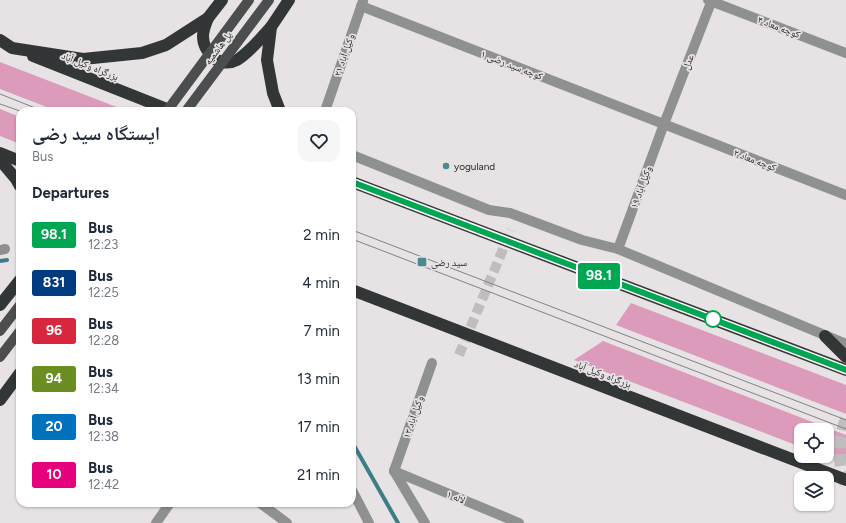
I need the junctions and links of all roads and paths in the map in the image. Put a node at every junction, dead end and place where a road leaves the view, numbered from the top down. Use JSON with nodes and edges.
{"nodes":[{"id":1,"x":222,"y":0,"type":"edge"},
{"id":2,"x":249,"y":0,"type":"edge"},
{"id":3,"x":269,"y":0,"type":"edge"},
{"id":4,"x":289,"y":0,"type":"edge"},
{"id":5,"x":710,"y":0,"type":"edge"},
{"id":6,"x":362,"y":3,"type":"edge"},
{"id":7,"x":208,"y":18,"type":"junction"},
{"id":8,"x":271,"y":26,"type":"junction"},
{"id":9,"x":0,"y":42,"type":"edge"},
{"id":10,"x":12,"y":48,"type":"junction"},
{"id":11,"x":846,"y":53,"type":"edge"},
{"id":12,"x":162,"y":107,"type":"edge"},
{"id":13,"x":169,"y":107,"type":"edge"},
{"id":14,"x":189,"y":107,"type":"edge"},
{"id":15,"x":278,"y":107,"type":"edge"},
{"id":16,"x":327,"y":107,"type":"edge"},
{"id":17,"x":664,"y":124,"type":"junction"},
{"id":18,"x":0,"y":154,"type":"edge"},
{"id":19,"x":356,"y":158,"type":"edge"},
{"id":20,"x":0,"y":160,"type":"edge"},
{"id":21,"x":16,"y":160,"type":"edge"},
{"id":22,"x":16,"y":179,"type":"edge"},
{"id":23,"x":356,"y":184,"type":"edge"},
{"id":24,"x":846,"y":195,"type":"edge"},
{"id":25,"x":618,"y":249,"type":"junction"},
{"id":26,"x":16,"y":285,"type":"edge"},
{"id":27,"x":356,"y":292,"type":"edge"},
{"id":28,"x":0,"y":305,"type":"edge"},
{"id":29,"x":16,"y":310,"type":"edge"},
{"id":30,"x":0,"y":331,"type":"edge"},
{"id":31,"x":16,"y":336,"type":"edge"},
{"id":32,"x":825,"y":336,"type":"junction"},
{"id":33,"x":846,"y":344,"type":"edge"},
{"id":34,"x":0,"y":357,"type":"edge"},
{"id":35,"x":846,"y":357,"type":"edge"},
{"id":36,"x":432,"y":363,"type":"dead end"},
{"id":37,"x":846,"y":370,"type":"edge"},
{"id":38,"x":16,"y":378,"type":"edge"},
{"id":39,"x":0,"y":400,"type":"edge"},
{"id":40,"x":394,"y":471,"type":"junction"},
{"id":41,"x":846,"y":480,"type":"edge"},
{"id":42,"x":356,"y":498,"type":"edge"},
{"id":43,"x":167,"y":507,"type":"edge"},
{"id":44,"x":265,"y":507,"type":"edge"},
{"id":45,"x":156,"y":523,"type":"edge"},
{"id":46,"x":287,"y":523,"type":"edge"},
{"id":47,"x":369,"y":523,"type":"edge"},
{"id":48,"x":425,"y":523,"type":"edge"},
{"id":49,"x":519,"y":523,"type":"edge"}],
"edges":[{"from":1,"to":7,"type":"highway"},
{"from":2,"to":13,"type":"main road","name":"پل هاشمیه","bridge":true},
{"from":3,"to":14,"type":"main road","name":"پل هاشمیه","bridge":true},
{"from":4,"to":8,"type":"highway"},
{"from":5,"to":11,"type":"street","name":"کوچه معاد ۴"},
{"from":5,"to":17,"type":"street","name":"عدل"},
{"from":6,"to":16,"type":"street","name":"۲۱ وکیل آباد"},
{"from":6,"to":17,"type":"street","name":"کوچه سید رضی ۱"},
{"from":7,"to":8,"type":"highway"},
{"from":7,"to":10,"type":"highway"},
{"from":8,"to":15,"type":"highway"},
{"from":9,"to":10,"type":"highway"},
{"from":10,"to":12,"type":"highway","name":"بزرگراه وکیل آباد"},
{"from":17,"to":24,"type":"street","name":"کوچه معاد ۲"},
{"from":17,"to":25,"type":"street","name":"۱۹ وکیل آباد"},
{"from":18,"to":21,"type":"highway"},
{"from":19,"to":25,"type":"street"},
{"from":20,"to":22,"type":"highway"},
{"from":23,"to":37,"type":"highway"},
{"from":25,"to":32,"type":"street"},
{"from":26,"to":28,"type":"highway"},
{"from":27,"to":41,"type":"highway","name":"بزرگراه وکیل آباد"},
{"from":29,"to":30,"type":"main road"},
{"from":31,"to":34,"type":"main road"},
{"from":32,"to":33,"type":"street"},
{"from":32,"to":35,"type":"highway"},
{"from":36,"to":40,"type":"street","name":"۱۲ وکیل آباد"},
{"from":38,"to":39,"type":"highway"},
{"from":40,"to":48,"type":"street"},
{"from":40,"to":49,"type":"street","name":"لاله ۱"},
{"from":42,"to":47,"type":"street"},
{"from":43,"to":45,"type":"street"},
{"from":44,"to":46,"type":"street"}]}
